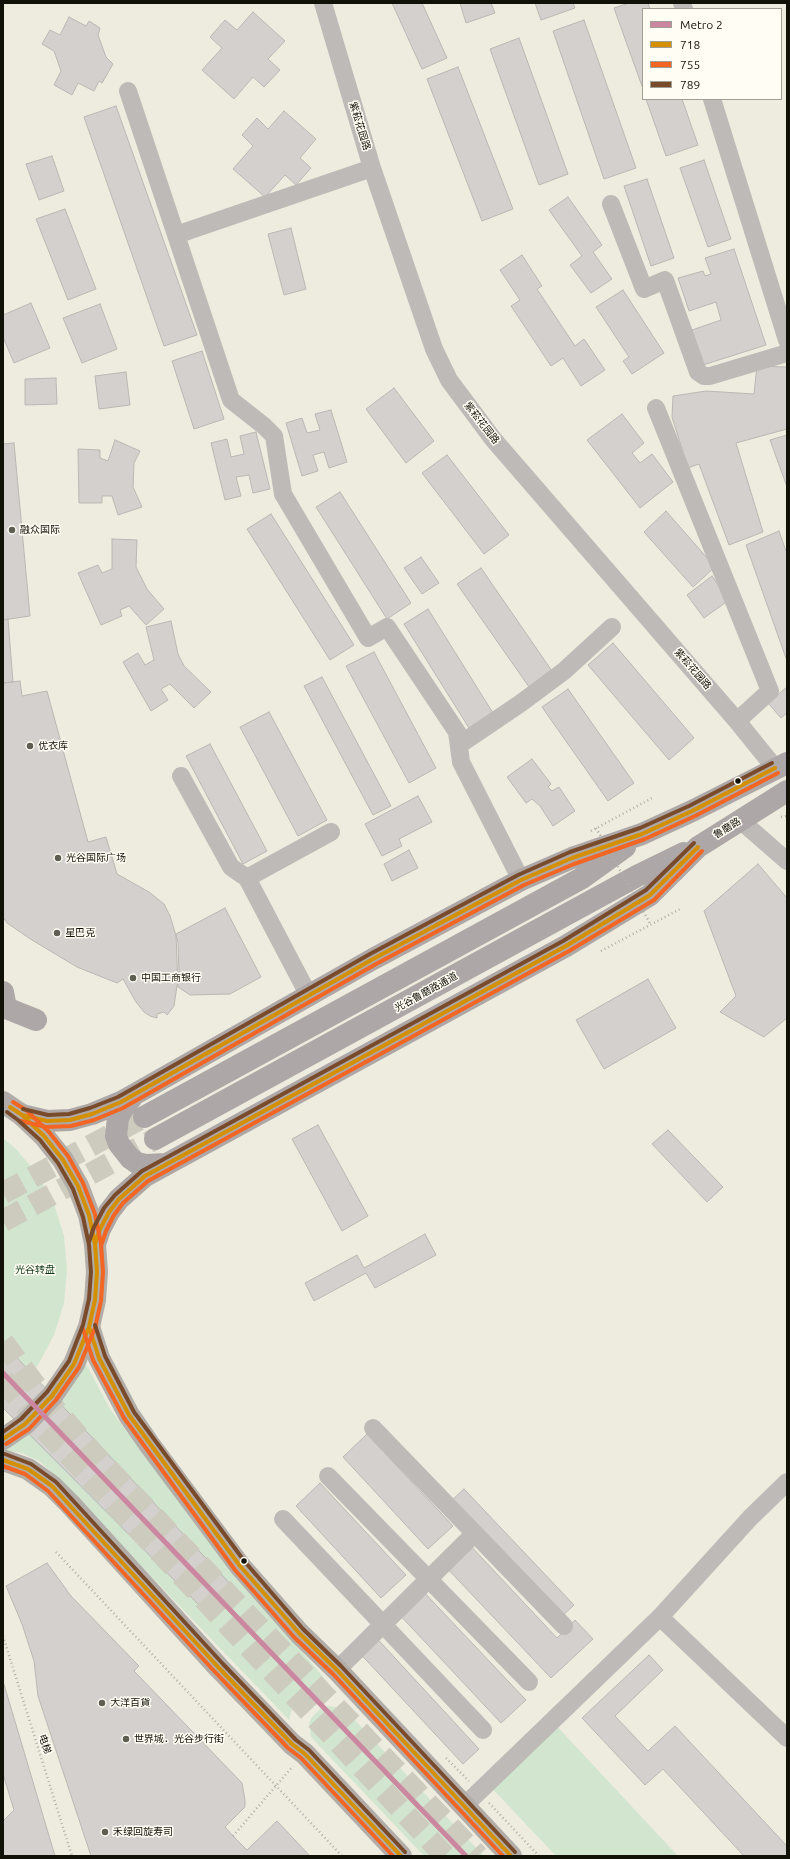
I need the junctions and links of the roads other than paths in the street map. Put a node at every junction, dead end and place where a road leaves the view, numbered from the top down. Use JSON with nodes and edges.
{"nodes":[{"id":1,"x":323,"y":3,"type":"edge"},
{"id":2,"x":128,"y":91,"type":"dead end"},
{"id":3,"x":712,"y":100,"type":"edge"},
{"id":4,"x":372,"y":168,"type":"junction"},
{"id":5,"x":611,"y":204,"type":"dead end"},
{"id":6,"x":176,"y":235,"type":"junction"},
{"id":7,"x":787,"y":340,"type":"edge"},
{"id":8,"x":787,"y":353,"type":"edge"},
{"id":9,"x":656,"y":408,"type":"dead end"},
{"id":10,"x":612,"y":627,"type":"dead end"},
{"id":11,"x":737,"y":721,"type":"junction"},
{"id":12,"x":459,"y":745,"type":"junction"},
{"id":13,"x":781,"y":765,"type":"edge"},
{"id":14,"x":181,"y":776,"type":"dead end"},
{"id":15,"x":787,"y":791,"type":"edge"},
{"id":16,"x":740,"y":820,"type":"junction"},
{"id":17,"x":331,"y":832,"type":"dead end"},
{"id":18,"x":642,"y":834,"type":"junction"},
{"id":19,"x":698,"y":847,"type":"junction"},
{"id":20,"x":787,"y":861,"type":"edge"},
{"id":21,"x":247,"y":878,"type":"junction"},
{"id":22,"x":521,"y":880,"type":"junction"},
{"id":23,"x":3,"y":992,"type":"edge"},
{"id":24,"x":309,"y":996,"type":"junction"},
{"id":25,"x":36,"y":1020,"type":"dead end"},
{"id":26,"x":136,"y":1094,"type":"junction"},
{"id":27,"x":3,"y":1102,"type":"edge"},
{"id":28,"x":22,"y":1115,"type":"junction"},
{"id":29,"x":144,"y":1117,"type":"tunnel mouth"},
{"id":30,"x":155,"y":1139,"type":"tunnel mouth"},
{"id":31,"x":165,"y":1164,"type":"junction"},
{"id":32,"x":95,"y":1244,"type":"junction"},
{"id":33,"x":89,"y":1327,"type":"junction"},
{"id":34,"x":374,"y":1428,"type":"dead end"},
{"id":35,"x":3,"y":1439,"type":"edge"},
{"id":36,"x":3,"y":1460,"type":"edge"},
{"id":37,"x":328,"y":1476,"type":"dead end"},
{"id":38,"x":787,"y":1482,"type":"edge"},
{"id":39,"x":283,"y":1518,"type":"dead end"},
{"id":40,"x":474,"y":1534,"type":"junction"},
{"id":41,"x":429,"y":1580,"type":"junction"},
{"id":42,"x":660,"y":1617,"type":"junction"},
{"id":43,"x":384,"y":1625,"type":"junction"},
{"id":44,"x":564,"y":1626,"type":"dead end"},
{"id":45,"x":337,"y":1670,"type":"junction"},
{"id":46,"x":529,"y":1682,"type":"dead end"},
{"id":47,"x":484,"y":1730,"type":"dead end"},
{"id":48,"x":787,"y":1738,"type":"edge"},
{"id":49,"x":464,"y":1806,"type":"junction"},
{"id":50,"x":401,"y":1856,"type":"edge"},
{"id":51,"x":511,"y":1856,"type":"edge"}],
"edges":[{"from":1,"to":4,"type":"street","name":"紫菘花园路"},
{"from":2,"to":6,"type":"street"},
{"from":3,"to":7,"type":"street"},
{"from":4,"to":6,"type":"street"},
{"from":4,"to":11,"type":"street","name":"紫菘花园路"},
{"from":5,"to":8,"type":"street"},
{"from":6,"to":12,"type":"street"},
{"from":9,"to":11,"type":"street"},
{"from":10,"to":12,"type":"street"},
{"from":11,"to":13,"type":"street","name":"紫菘花园路"},
{"from":12,"to":22,"type":"street"},
{"from":13,"to":18,"type":"main road"},
{"from":14,"to":21,"type":"street"},
{"from":15,"to":16,"type":"main road","name":"鲁磨路"},
{"from":16,"to":19,"type":"main road","name":"鲁磨路"},
{"from":16,"to":20,"type":"street"},
{"from":17,"to":21,"type":"street"},
{"from":18,"to":22,"type":"main road"},
{"from":18,"to":29,"type":"main road"},
{"from":19,"to":30,"type":"main road","name":"光谷鲁磨路通道"},
{"from":19,"to":31,"type":"main road","name":"鲁磨路"},
{"from":21,"to":24,"type":"street"},
{"from":22,"to":24,"type":"main road"},
{"from":23,"to":25,"type":"main road"},
{"from":24,"to":26,"type":"main road"},
{"from":26,"to":28,"type":"main road"},
{"from":26,"to":31,"type":"main road"},
{"from":27,"to":28,"type":"highway"},
{"from":28,"to":32,"type":"highway"},
{"from":31,"to":32,"type":"main road","name":"鲁磨路"},
{"from":32,"to":33,"type":"highway"},
{"from":33,"to":35,"type":"highway"},
{"from":33,"to":45,"type":"highway"},
{"from":34,"to":40,"type":"street"},
{"from":36,"to":50,"type":"highway"},
{"from":37,"to":41,"type":"street"},
{"from":38,"to":42,"type":"street"},
{"from":39,"to":43,"type":"street"},
{"from":40,"to":41,"type":"street"},
{"from":40,"to":44,"type":"street"},
{"from":41,"to":43,"type":"street"},
{"from":41,"to":46,"type":"street"},
{"from":42,"to":48,"type":"street"},
{"from":42,"to":49,"type":"street"},
{"from":43,"to":45,"type":"street"},
{"from":43,"to":47,"type":"street"},
{"from":45,"to":49,"type":"highway"},
{"from":49,"to":51,"type":"highway"}]}
